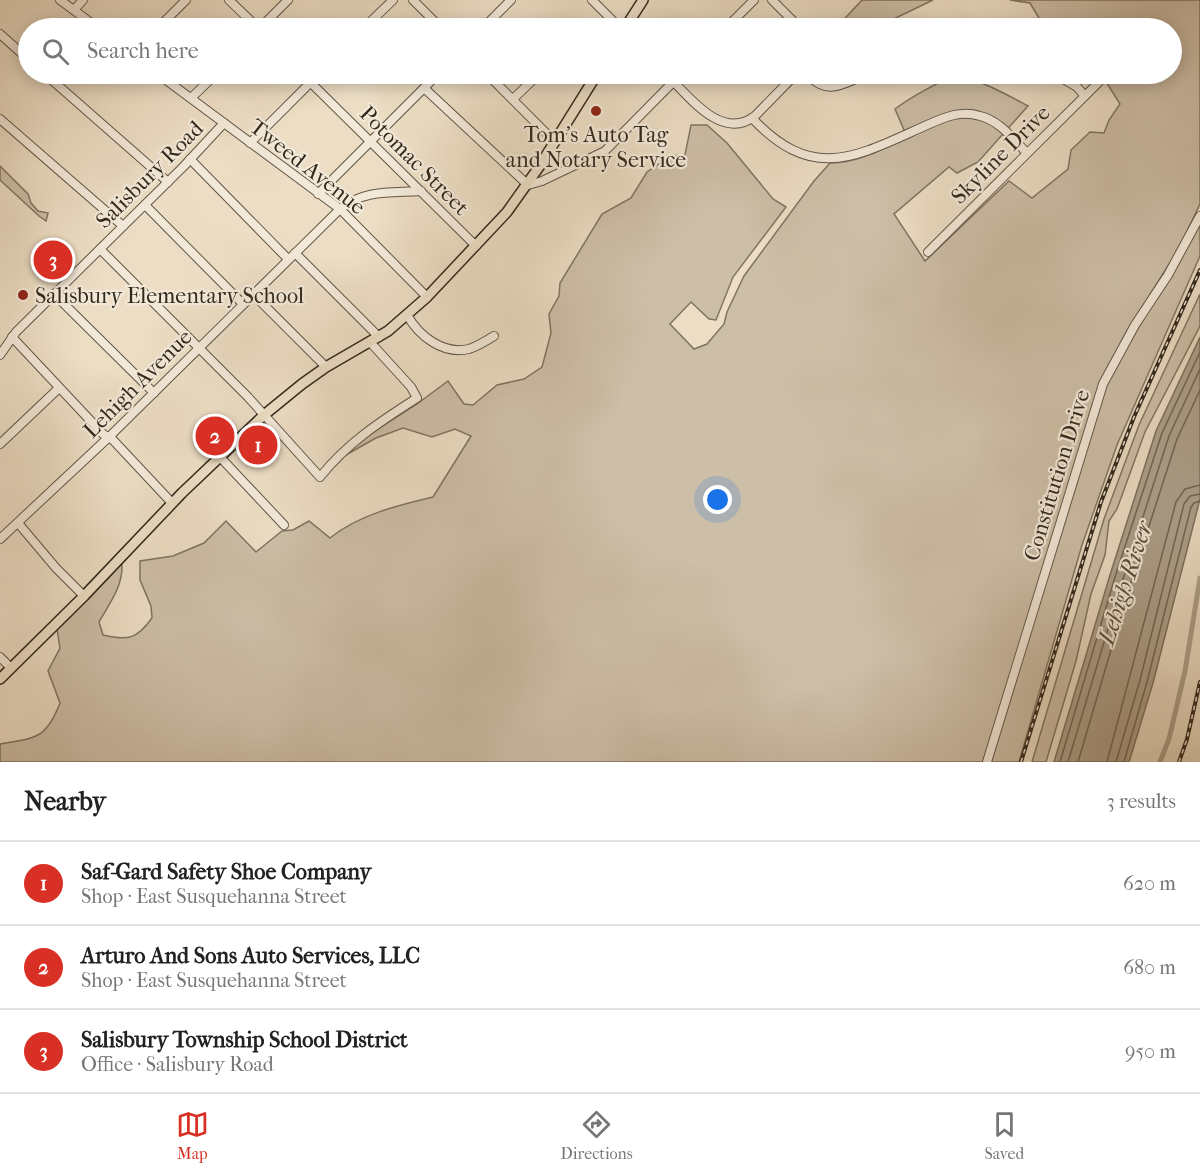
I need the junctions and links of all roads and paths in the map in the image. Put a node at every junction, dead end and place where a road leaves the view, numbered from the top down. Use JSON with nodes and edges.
{"nodes":[{"id":1,"x":60,"y":0,"type":"edge"},
{"id":2,"x":83,"y":0,"type":"edge"},
{"id":3,"x":186,"y":0,"type":"edge"},
{"id":4,"x":229,"y":0,"type":"edge"},
{"id":5,"x":288,"y":0,"type":"edge"},
{"id":6,"x":393,"y":0,"type":"edge"},
{"id":7,"x":413,"y":0,"type":"edge"},
{"id":8,"x":511,"y":0,"type":"edge"},
{"id":9,"x":592,"y":0,"type":"edge"},
{"id":10,"x":643,"y":0,"type":"edge"},
{"id":11,"x":754,"y":0,"type":"edge"},
{"id":12,"x":772,"y":0,"type":"edge"},
{"id":13,"x":74,"y":10,"type":"junction"},
{"id":14,"x":85,"y":18,"type":"edge"},
{"id":15,"x":168,"y":18,"type":"edge"},
{"id":16,"x":248,"y":18,"type":"edge"},
{"id":17,"x":269,"y":18,"type":"edge"},
{"id":18,"x":374,"y":18,"type":"edge"},
{"id":19,"x":431,"y":18,"type":"edge"},
{"id":20,"x":493,"y":18,"type":"edge"},
{"id":21,"x":610,"y":18,"type":"edge"},
{"id":22,"x":631,"y":18,"type":"edge"},
{"id":23,"x":736,"y":18,"type":"edge"},
{"id":24,"x":790,"y":18,"type":"edge"},
{"id":25,"x":0,"y":34,"type":"edge"},
{"id":26,"x":18,"y":50,"type":"edge"},
{"id":27,"x":56,"y":84,"type":"edge"},
{"id":28,"x":172,"y":84,"type":"edge"},
{"id":29,"x":206,"y":84,"type":"edge"},
{"id":30,"x":309,"y":84,"type":"edge"},
{"id":31,"x":313,"y":84,"type":"edge"},
{"id":32,"x":428,"y":84,"type":"edge"},
{"id":33,"x":497,"y":84,"type":"edge"},
{"id":34,"x":528,"y":84,"type":"edge"},
{"id":35,"x":591,"y":84,"type":"edge"},
{"id":36,"x":671,"y":84,"type":"edge"},
{"id":37,"x":677,"y":84,"type":"edge"},
{"id":38,"x":786,"y":84,"type":"edge"},
{"id":39,"x":819,"y":84,"type":"edge"},
{"id":40,"x":841,"y":84,"type":"edge"},
{"id":41,"x":1072,"y":84,"type":"edge"},
{"id":42,"x":1097,"y":84,"type":"edge"},
{"id":43,"x":424,"y":88,"type":"junction"},
{"id":44,"x":1084,"y":95,"type":"junction"},
{"id":45,"x":191,"y":98,"type":"junction"},
{"id":46,"x":513,"y":99,"type":"junction"},
{"id":47,"x":752,"y":118,"type":"junction"},
{"id":48,"x":0,"y":119,"type":"edge"},
{"id":49,"x":224,"y":123,"type":"junction"},
{"id":50,"x":371,"y":141,"type":"junction"},
{"id":51,"x":250,"y":142,"type":"junction"},
{"id":52,"x":555,"y":142,"type":"junction"},
{"id":53,"x":1027,"y":153,"type":"junction"},
{"id":54,"x":190,"y":159,"type":"junction"},
{"id":55,"x":168,"y":182,"type":"junction"},
{"id":56,"x":528,"y":185,"type":"junction"},
{"id":57,"x":421,"y":191,"type":"junction"},
{"id":58,"x":318,"y":194,"type":"junction"},
{"id":59,"x":145,"y":205,"type":"junction"},
{"id":60,"x":340,"y":209,"type":"junction"},
{"id":61,"x":1200,"y":216,"type":"edge"},
{"id":62,"x":123,"y":226,"type":"junction"},
{"id":63,"x":476,"y":246,"type":"junction"},
{"id":64,"x":100,"y":249,"type":"junction"},
{"id":65,"x":295,"y":252,"type":"junction"},
{"id":66,"x":928,"y":252,"type":"dead end"},
{"id":67,"x":288,"y":259,"type":"junction"},
{"id":68,"x":54,"y":294,"type":"junction"},
{"id":69,"x":253,"y":294,"type":"junction"},
{"id":70,"x":427,"y":297,"type":"junction"},
{"id":71,"x":243,"y":304,"type":"junction"},
{"id":72,"x":407,"y":315,"type":"junction"},
{"id":73,"x":494,"y":336,"type":"dead end"},
{"id":74,"x":12,"y":337,"type":"junction"},
{"id":75,"x":379,"y":337,"type":"junction"},
{"id":76,"x":370,"y":342,"type":"junction"},
{"id":77,"x":199,"y":348,"type":"junction"},
{"id":78,"x":0,"y":355,"type":"edge"},
{"id":79,"x":326,"y":367,"type":"junction"},
{"id":80,"x":60,"y":388,"type":"junction"},
{"id":81,"x":154,"y":393,"type":"junction"},
{"id":82,"x":264,"y":415,"type":"junction"},
{"id":83,"x":109,"y":437,"type":"junction"},
{"id":84,"x":0,"y":444,"type":"edge"},
{"id":85,"x":220,"y":457,"type":"junction"},
{"id":86,"x":172,"y":503,"type":"junction"},
{"id":87,"x":18,"y":523,"type":"junction"},
{"id":88,"x":284,"y":525,"type":"dead end"},
{"id":89,"x":0,"y":539,"type":"edge"},
{"id":90,"x":84,"y":596,"type":"junction"},
{"id":91,"x":0,"y":657,"type":"edge"},
{"id":92,"x":10,"y":668,"type":"junction"},
{"id":93,"x":0,"y":679,"type":"edge"},
{"id":94,"x":987,"y":762,"type":"edge"}],
"edges":[{"from":1,"to":13,"type":"street"},
{"from":2,"to":13,"type":"street"},
{"from":3,"to":15,"type":"street"},
{"from":4,"to":16,"type":"street"},
{"from":5,"to":17,"type":"street"},
{"from":6,"to":18,"type":"street"},
{"from":7,"to":19,"type":"street"},
{"from":8,"to":20,"type":"street"},
{"from":9,"to":21,"type":"street"},
{"from":10,"to":22,"type":"main road"},
{"from":11,"to":23,"type":"street"},
{"from":12,"to":24,"type":"street"},
{"from":13,"to":14,"type":"street"},
{"from":25,"to":26,"type":"street"},
{"from":27,"to":55,"type":"street"},
{"from":28,"to":45,"type":"street","name":"Tweed Avenue"},
{"from":29,"to":45,"type":"street"},
{"from":30,"to":51,"type":"street"},
{"from":31,"to":50,"type":"street","name":"Potomac Street"},
{"from":32,"to":43,"type":"street"},
{"from":33,"to":46,"type":"street"},
{"from":34,"to":46,"type":"street"},
{"from":35,"to":52,"type":"main road"},
{"from":36,"to":56,"type":"street"},
{"from":37,"to":47,"type":"street"},
{"from":38,"to":47,"type":"street"},
{"from":39,"to":40,"type":"street"},
{"from":41,"to":44,"type":"street"},
{"from":42,"to":44,"type":"street","name":"Skyline Drive"},
{"from":43,"to":50,"type":"street"},
{"from":43,"to":56,"type":"street"},
{"from":44,"to":53,"type":"street","name":"Skyline Drive"},
{"from":45,"to":49,"type":"street","name":"Tweed Avenue"},
{"from":46,"to":52,"type":"street"},
{"from":47,"to":53,"type":"street"},
{"from":48,"to":62,"type":"street"},
{"from":49,"to":51,"type":"street","name":"Tweed Avenue"},
{"from":49,"to":54,"type":"street","name":"Salisbury Road"},
{"from":50,"to":57,"type":"street","name":"Potomac Street"},
{"from":50,"to":58,"type":"street"},
{"from":51,"to":58,"type":"street","name":"Tweed Avenue"},
{"from":52,"to":56,"type":"main road"},
{"from":53,"to":66,"type":"street","name":"Skyline Drive"},
{"from":54,"to":55,"type":"street","name":"Salisbury Road"},
{"from":54,"to":67,"type":"street"},
{"from":55,"to":59,"type":"street","name":"Salisbury Road"},
{"from":56,"to":63,"type":"main road"},
{"from":57,"to":60,"type":"street","name":"Lehigh Avenue"},
{"from":57,"to":63,"type":"street","name":"Potomac Street"},
{"from":58,"to":60,"type":"street","name":"Tweed Avenue"},
{"from":59,"to":62,"type":"street","name":"Salisbury Road"},
{"from":59,"to":71,"type":"street"},
{"from":60,"to":65,"type":"street","name":"Lehigh Avenue"},
{"from":60,"to":70,"type":"street","name":"Tweed Avenue"},
{"from":61,"to":94,"type":"street","name":"Constitution Drive"},
{"from":62,"to":64,"type":"street","name":"Salisbury Road"},
{"from":63,"to":70,"type":"main road"},
{"from":64,"to":68,"type":"street","name":"Salisbury Road"},
{"from":64,"to":77,"type":"street"},
{"from":65,"to":67,"type":"street","name":"Lehigh Avenue"},
{"from":65,"to":75,"type":"street"},
{"from":67,"to":69,"type":"street","name":"Lehigh Avenue"},
{"from":68,"to":74,"type":"street","name":"Salisbury Road"},
{"from":68,"to":81,"type":"street"},
{"from":69,"to":71,"type":"street","name":"Lehigh Avenue"},
{"from":69,"to":79,"type":"street"},
{"from":70,"to":72,"type":"main road"},
{"from":71,"to":77,"type":"street","name":"Lehigh Avenue"},
{"from":72,"to":73,"type":"street"},
{"from":72,"to":75,"type":"main road"},
{"from":74,"to":78,"type":"street","name":"Salisbury Road"},
{"from":74,"to":80,"type":"street"},
{"from":75,"to":76,"type":"main road"},
{"from":76,"to":79,"type":"main road"},
{"from":76,"to":82,"type":"street"},
{"from":77,"to":81,"type":"street","name":"Lehigh Avenue"},
{"from":77,"to":82,"type":"street"},
{"from":79,"to":82,"type":"main road"},
{"from":80,"to":83,"type":"street"},
{"from":80,"to":84,"type":"street"},
{"from":81,"to":83,"type":"street","name":"Lehigh Avenue"},
{"from":82,"to":85,"type":"main road"},
{"from":83,"to":86,"type":"street"},
{"from":83,"to":87,"type":"street","name":"Lehigh Avenue"},
{"from":85,"to":86,"type":"main road"},
{"from":85,"to":88,"type":"street"},
{"from":86,"to":90,"type":"main road"},
{"from":87,"to":89,"type":"street","name":"Lehigh Avenue"},
{"from":87,"to":90,"type":"street"},
{"from":90,"to":92,"type":"main road"},
{"from":91,"to":92,"type":"street"},
{"from":92,"to":93,"type":"main road"}]}
